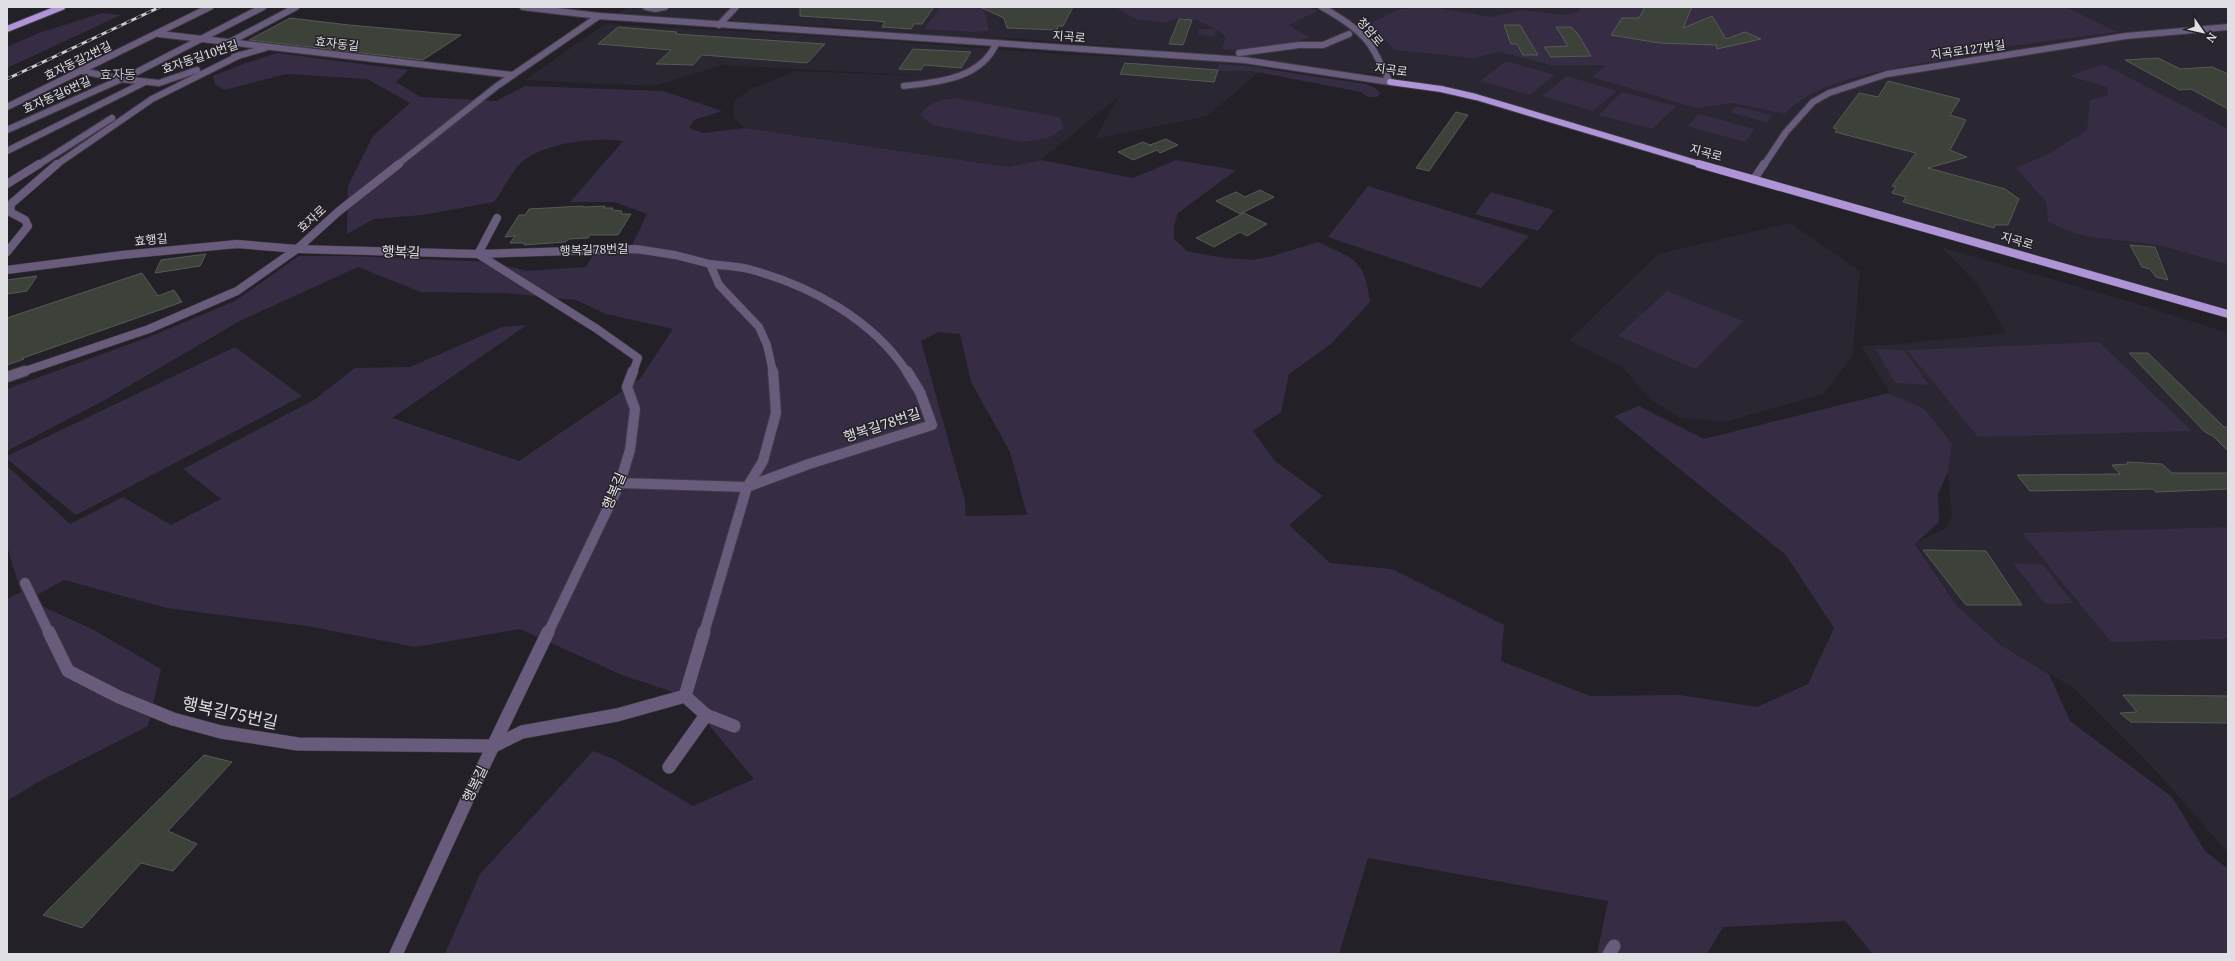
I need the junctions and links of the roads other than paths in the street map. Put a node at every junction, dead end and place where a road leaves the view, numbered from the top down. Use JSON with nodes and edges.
{"nodes":[{"id":1,"x":44,"y":7,"type":"edge"},
{"id":2,"x":48,"y":7,"type":"edge"},
{"id":3,"x":62,"y":7,"type":"edge"},
{"id":4,"x":68,"y":7,"type":"edge"},
{"id":5,"x":210,"y":7,"type":"edge"},
{"id":6,"x":263,"y":7,"type":"edge"},
{"id":7,"x":296,"y":7,"type":"edge"},
{"id":8,"x":523,"y":7,"type":"edge"},
{"id":9,"x":646,"y":7,"type":"edge"},
{"id":10,"x":665,"y":7,"type":"edge"},
{"id":11,"x":736,"y":7,"type":"edge"},
{"id":12,"x":1322,"y":7,"type":"edge"},
{"id":13,"x":599,"y":16,"type":"junction"},
{"id":14,"x":24,"y":22,"type":"junction"},
{"id":15,"x":719,"y":25,"type":"junction"},
{"id":16,"x":7,"y":26,"type":"edge"},
{"id":17,"x":2228,"y":27,"type":"edge"},
{"id":18,"x":159,"y":34,"type":"junction"},
{"id":19,"x":1349,"y":34,"type":"dead end"},
{"id":20,"x":202,"y":38,"type":"junction"},
{"id":21,"x":230,"y":42,"type":"junction"},
{"id":22,"x":996,"y":44,"type":"junction"},
{"id":23,"x":272,"y":46,"type":"junction"},
{"id":24,"x":1239,"y":53,"type":"dead end"},
{"id":25,"x":240,"y":55,"type":"junction"},
{"id":26,"x":82,"y":71,"type":"junction"},
{"id":27,"x":513,"y":75,"type":"junction"},
{"id":28,"x":120,"y":80,"type":"junction"},
{"id":29,"x":144,"y":82,"type":"junction"},
{"id":30,"x":1390,"y":82,"type":"junction"},
{"id":31,"x":904,"y":86,"type":"dead end"},
{"id":32,"x":155,"y":97,"type":"junction"},
{"id":33,"x":7,"y":107,"type":"edge"},
{"id":34,"x":7,"y":130,"type":"edge"},
{"id":35,"x":7,"y":151,"type":"edge"},
{"id":36,"x":1754,"y":178,"type":"junction"},
{"id":37,"x":7,"y":184,"type":"edge"},
{"id":38,"x":497,"y":218,"type":"dead end"},
{"id":39,"x":297,"y":249,"type":"junction"},
{"id":40,"x":7,"y":252,"type":"edge"},
{"id":41,"x":478,"y":254,"type":"junction"},
{"id":42,"x":710,"y":264,"type":"junction"},
{"id":43,"x":7,"y":270,"type":"edge"},
{"id":44,"x":2228,"y":314,"type":"edge"},
{"id":45,"x":7,"y":377,"type":"edge"},
{"id":46,"x":620,"y":483,"type":"junction"},
{"id":47,"x":747,"y":487,"type":"junction"},
{"id":48,"x":26,"y":583,"type":"dead end"},
{"id":49,"x":685,"y":696,"type":"junction"},
{"id":50,"x":706,"y":715,"type":"junction"},
{"id":51,"x":734,"y":726,"type":"dead end"},
{"id":52,"x":494,"y":746,"type":"junction"},
{"id":53,"x":668,"y":767,"type":"dead end"},
{"id":54,"x":396,"y":954,"type":"edge"}],
"edges":[{"from":1,"to":16,"type":"main road"},
{"from":2,"to":16,"type":"main road"},
{"from":3,"to":14,"type":"main road"},
{"from":4,"to":14,"type":"main road"},
{"from":5,"to":18,"type":"street","name":"효자동길2번길"},
{"from":6,"to":20,"type":"street","name":"효자동길6번길"},
{"from":7,"to":21,"type":"street"},
{"from":8,"to":13,"type":"street","name":"지곡로"},
{"from":9,"to":10,"type":"street"},
{"from":11,"to":15,"type":"street"},
{"from":12,"to":30,"type":"street","name":"청암로"},
{"from":13,"to":15,"type":"street","name":"지곡로"},
{"from":13,"to":27,"type":"street","name":"효자로"},
{"from":14,"to":16,"type":"main road"},
{"from":15,"to":22,"type":"street","name":"지곡로"},
{"from":17,"to":36,"type":"street","name":"지곡로127번길"},
{"from":18,"to":20,"type":"street","name":"효자동길"},
{"from":18,"to":26,"type":"street","name":"효자동길2번길"},
{"from":19,"to":24,"type":"street"},
{"from":20,"to":21,"type":"street","name":"효자동길"},
{"from":20,"to":28,"type":"street","name":"효자동길6번길"},
{"from":21,"to":23,"type":"street","name":"효자동길"},
{"from":22,"to":30,"type":"street","name":"지곡로"},
{"from":22,"to":31,"type":"street"},
{"from":23,"to":25,"type":"street","name":"효자동길10번길"},
{"from":23,"to":27,"type":"street","name":"효자동길"},
{"from":25,"to":29,"type":"street","name":"효자동길10번길"},
{"from":25,"to":32,"type":"street"},
{"from":26,"to":28,"type":"street"},
{"from":26,"to":33,"type":"street","name":"효자동길2번길"},
{"from":27,"to":39,"type":"street","name":"효자로"},
{"from":28,"to":29,"type":"street"},
{"from":28,"to":34,"type":"street","name":"효자동길6번길"},
{"from":29,"to":35,"type":"street","name":"효자동길10번길"},
{"from":30,"to":36,"type":"main road","name":"지곡로"},
{"from":32,"to":37,"type":"street"},
{"from":32,"to":40,"type":"street"},
{"from":36,"to":44,"type":"main road","name":"지곡로"},
{"from":38,"to":41,"type":"street"},
{"from":39,"to":41,"type":"street","name":"행복길"},
{"from":39,"to":43,"type":"street","name":"효행길"},
{"from":39,"to":45,"type":"street","name":"효자로"},
{"from":41,"to":42,"type":"street","name":"행복길78번길"},
{"from":41,"to":46,"type":"street","name":"행복길"},
{"from":42,"to":47,"type":"street"},
{"from":42,"to":47,"type":"street","name":"행복길78번길"},
{"from":46,"to":47,"type":"street"},
{"from":46,"to":52,"type":"street","name":"행복길"},
{"from":47,"to":49,"type":"street"},
{"from":48,"to":52,"type":"street","name":"행복길75번길"},
{"from":49,"to":50,"type":"street"},
{"from":49,"to":52,"type":"street"},
{"from":50,"to":51,"type":"street"},
{"from":50,"to":53,"type":"street"},
{"from":52,"to":54,"type":"street","name":"행복길"}]}
